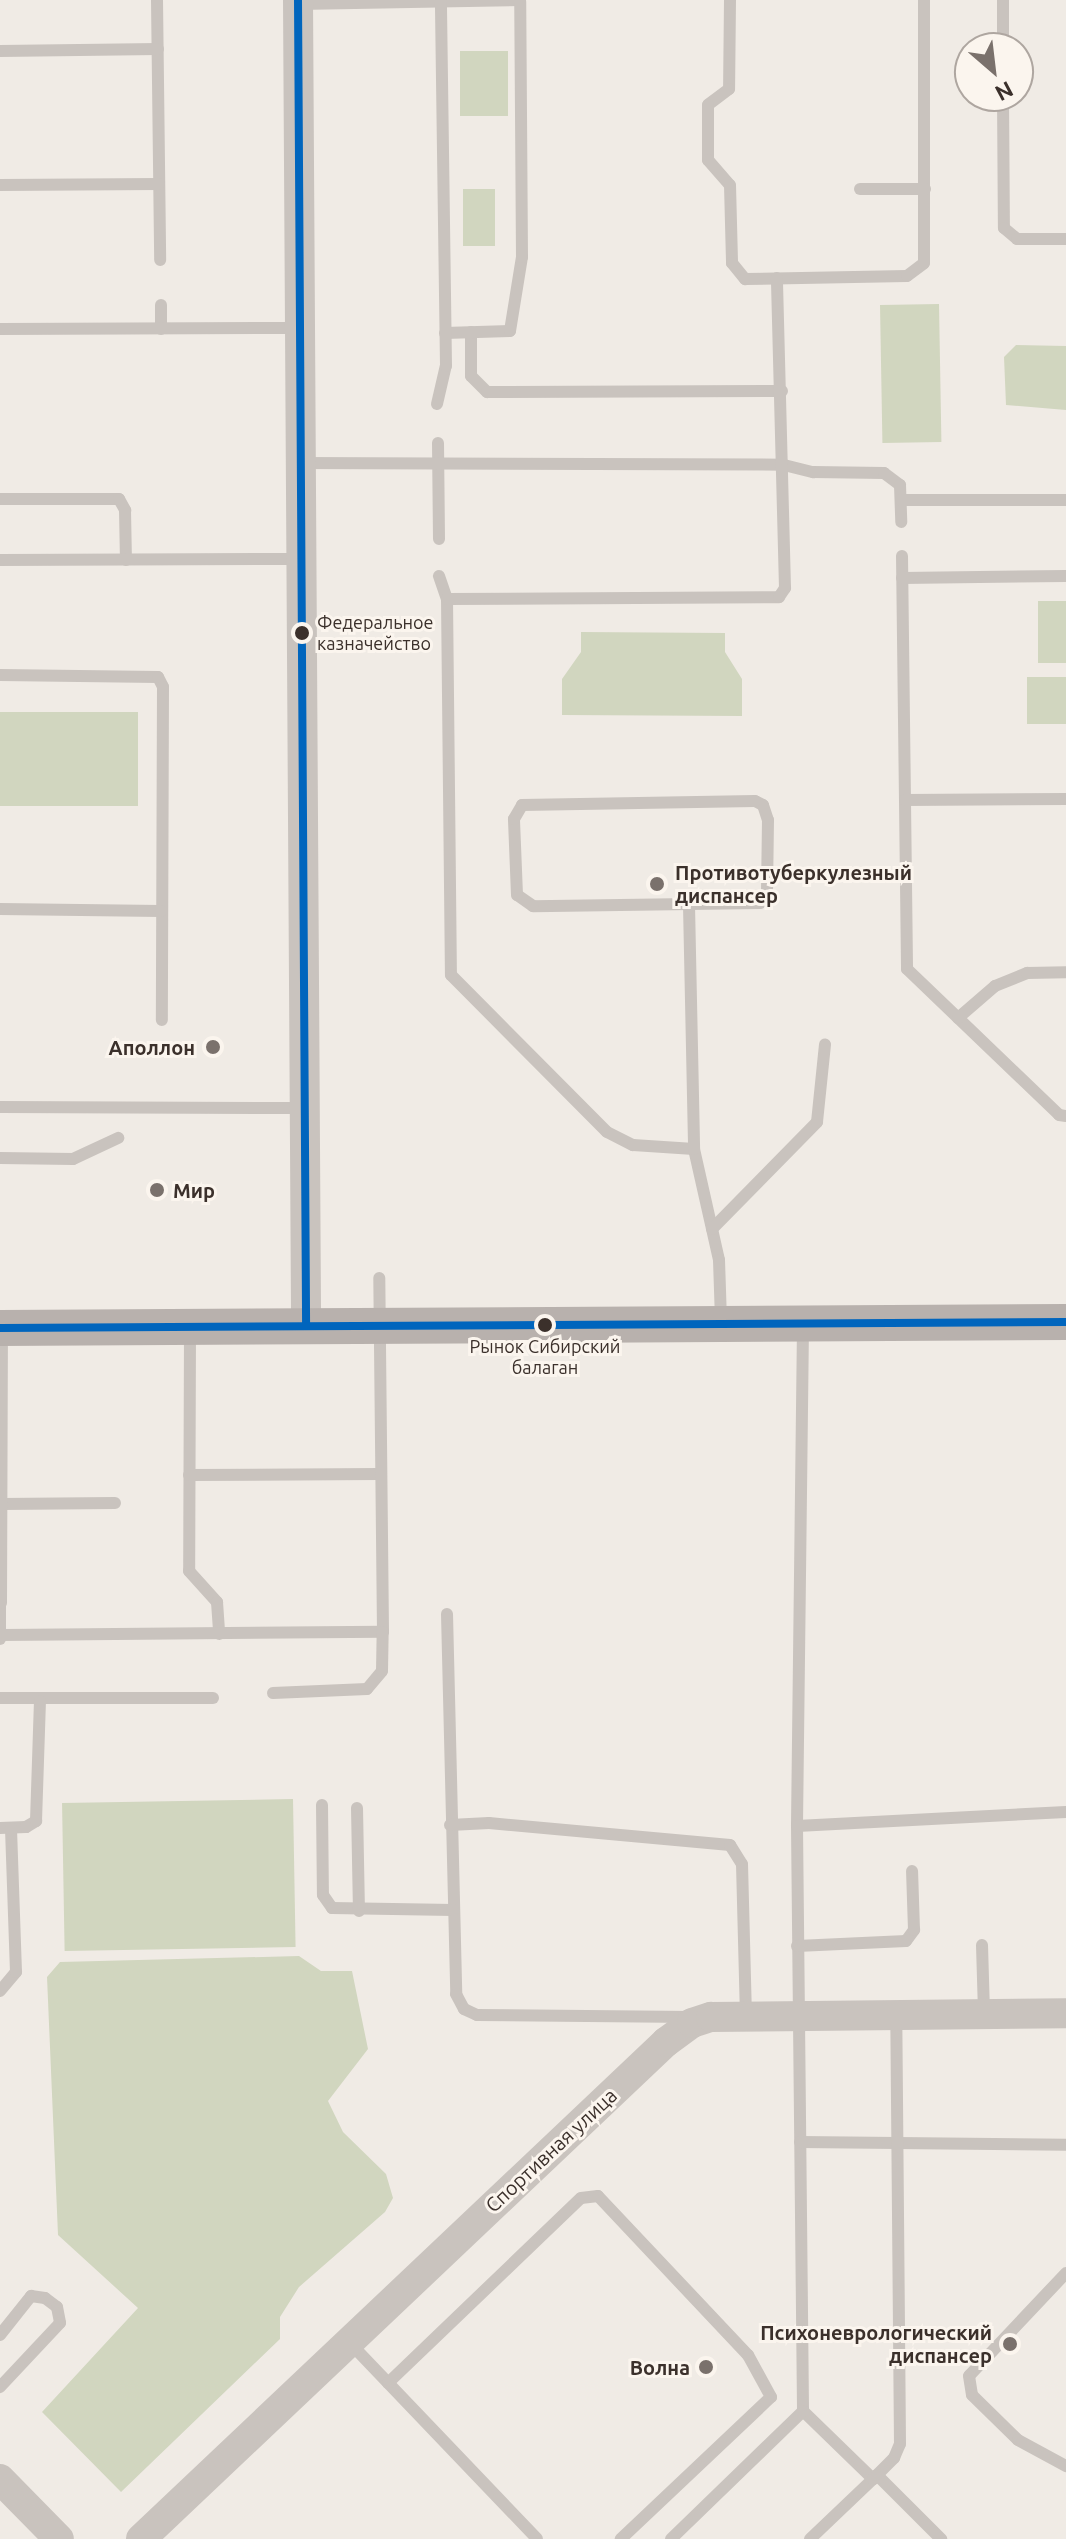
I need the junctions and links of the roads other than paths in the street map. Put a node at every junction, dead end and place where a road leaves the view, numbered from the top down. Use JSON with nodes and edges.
{"nodes":[{"id":1,"x":157,"y":0,"type":"edge"},
{"id":2,"x":730,"y":0,"type":"edge"},
{"id":3,"x":924,"y":0,"type":"edge"},
{"id":4,"x":1003,"y":0,"type":"edge"},
{"id":5,"x":520,"y":1,"type":"edge"},
{"id":6,"x":298,"y":2,"type":"edge"},
{"id":7,"x":441,"y":2,"type":"junction"},
{"id":8,"x":1003,"y":32,"type":"edge"},
{"id":9,"x":158,"y":49,"type":"junction"},
{"id":10,"x":0,"y":51,"type":"edge"},
{"id":11,"x":1003,"y":112,"type":"edge"},
{"id":12,"x":159,"y":184,"type":"junction"},
{"id":13,"x":0,"y":185,"type":"edge"},
{"id":14,"x":860,"y":189,"type":"dead end"},
{"id":15,"x":925,"y":189,"type":"junction"},
{"id":16,"x":1066,"y":239,"type":"edge"},
{"id":17,"x":160,"y":260,"type":"dead end"},
{"id":18,"x":777,"y":278,"type":"junction"},
{"id":19,"x":161,"y":305,"type":"dead end"},
{"id":20,"x":299,"y":328,"type":"junction"},
{"id":21,"x":0,"y":329,"type":"edge"},
{"id":22,"x":161,"y":329,"type":"junction"},
{"id":23,"x":471,"y":332,"type":"junction"},
{"id":24,"x":445,"y":333,"type":"junction"},
{"id":25,"x":782,"y":391,"type":"junction"},
{"id":26,"x":437,"y":404,"type":"dead end"},
{"id":27,"x":438,"y":443,"type":"dead end"},
{"id":28,"x":300,"y":463,"type":"junction"},
{"id":29,"x":438,"y":464,"type":"junction"},
{"id":30,"x":784,"y":465,"type":"junction"},
{"id":31,"x":0,"y":499,"type":"edge"},
{"id":32,"x":901,"y":500,"type":"junction"},
{"id":33,"x":1066,"y":500,"type":"edge"},
{"id":34,"x":901,"y":522,"type":"dead end"},
{"id":35,"x":439,"y":539,"type":"dead end"},
{"id":36,"x":902,"y":556,"type":"dead end"},
{"id":37,"x":301,"y":559,"type":"junction"},
{"id":38,"x":0,"y":560,"type":"edge"},
{"id":39,"x":126,"y":560,"type":"junction"},
{"id":40,"x":439,"y":576,"type":"dead end"},
{"id":41,"x":1066,"y":576,"type":"edge"},
{"id":42,"x":902,"y":578,"type":"junction"},
{"id":43,"x":447,"y":599,"type":"junction"},
{"id":44,"x":0,"y":675,"type":"edge"},
{"id":45,"x":1066,"y":799,"type":"edge"},
{"id":46,"x":905,"y":800,"type":"junction"},
{"id":47,"x":689,"y":905,"type":"junction"},
{"id":48,"x":0,"y":909,"type":"edge"},
{"id":49,"x":161,"y":911,"type":"junction"},
{"id":50,"x":1066,"y":972,"type":"edge"},
{"id":51,"x":958,"y":1018,"type":"junction"},
{"id":52,"x":162,"y":1020,"type":"dead end"},
{"id":53,"x":825,"y":1044,"type":"dead end"},
{"id":54,"x":0,"y":1107,"type":"edge"},
{"id":55,"x":303,"y":1108,"type":"junction"},
{"id":56,"x":1066,"y":1116,"type":"edge"},
{"id":57,"x":118,"y":1138,"type":"dead end"},
{"id":58,"x":694,"y":1149,"type":"junction"},
{"id":59,"x":0,"y":1158,"type":"edge"},
{"id":60,"x":712,"y":1229,"type":"junction"},
{"id":61,"x":379,"y":1278,"type":"dead end"},
{"id":62,"x":1066,"y":1322,"type":"edge"},
{"id":63,"x":803,"y":1323,"type":"junction"},
{"id":64,"x":721,"y":1324,"type":"junction"},
{"id":65,"x":379,"y":1325,"type":"junction"},
{"id":66,"x":306,"y":1326,"type":"junction"},
{"id":67,"x":190,"y":1327,"type":"junction"},
{"id":68,"x":1,"y":1328,"type":"edge"},
{"id":69,"x":1,"y":1400,"type":"edge"},
{"id":70,"x":379,"y":1474,"type":"junction"},
{"id":71,"x":189,"y":1475,"type":"junction"},
{"id":72,"x":115,"y":1503,"type":"dead end"},
{"id":73,"x":2,"y":1504,"type":"edge"},
{"id":74,"x":1,"y":1603,"type":"edge"},
{"id":75,"x":447,"y":1614,"type":"dead end"},
{"id":76,"x":383,"y":1632,"type":"junction"},
{"id":77,"x":219,"y":1634,"type":"junction"},
{"id":78,"x":1,"y":1637,"type":"edge"},
{"id":79,"x":273,"y":1693,"type":"dead end"},
{"id":80,"x":0,"y":1698,"type":"edge"},
{"id":81,"x":213,"y":1698,"type":"dead end"},
{"id":82,"x":40,"y":1701,"type":"junction"},
{"id":83,"x":322,"y":1805,"type":"dead end"},
{"id":84,"x":357,"y":1808,"type":"dead end"},
{"id":85,"x":1066,"y":1812,"type":"edge"},
{"id":86,"x":450,"y":1825,"type":"junction"},
{"id":87,"x":797,"y":1826,"type":"junction"},
{"id":88,"x":6,"y":1828,"type":"edge"},
{"id":89,"x":912,"y":1871,"type":"dead end"},
{"id":90,"x":453,"y":1910,"type":"junction"},
{"id":91,"x":359,"y":1911,"type":"junction"},
{"id":92,"x":982,"y":1945,"type":"dead end"},
{"id":93,"x":797,"y":1946,"type":"junction"},
{"id":94,"x":0,"y":1991,"type":"edge"},
{"id":95,"x":984,"y":2013,"type":"junction"},
{"id":96,"x":1066,"y":2013,"type":"edge"},
{"id":97,"x":896,"y":2014,"type":"junction"},
{"id":98,"x":746,"y":2016,"type":"junction"},
{"id":99,"x":798,"y":2016,"type":"junction"},
{"id":100,"x":711,"y":2017,"type":"junction"},
{"id":101,"x":800,"y":2142,"type":"junction"},
{"id":102,"x":1066,"y":2145,"type":"edge"},
{"id":103,"x":900,"y":2146,"type":"junction"},
{"id":104,"x":1066,"y":2273,"type":"edge"},
{"id":105,"x":0,"y":2335,"type":"edge"},
{"id":106,"x":349,"y":2342,"type":"junction"},
{"id":107,"x":388,"y":2383,"type":"junction"},
{"id":108,"x":0,"y":2387,"type":"edge"},
{"id":109,"x":803,"y":2411,"type":"junction"},
{"id":110,"x":1066,"y":2466,"type":"edge"},
{"id":111,"x":875,"y":2477,"type":"junction"},
{"id":112,"x":0,"y":2479,"type":"edge"},
{"id":113,"x":59,"y":2539,"type":"edge"},
{"id":114,"x":141,"y":2539,"type":"edge"},
{"id":115,"x":537,"y":2539,"type":"edge"},
{"id":116,"x":621,"y":2539,"type":"edge"},
{"id":117,"x":671,"y":2539,"type":"edge"},
{"id":118,"x":810,"y":2539,"type":"edge"},
{"id":119,"x":941,"y":2539,"type":"edge"}],
"edges":[{"from":1,"to":9,"type":"lane"},
{"from":2,"to":18,"type":"lane"},
{"from":3,"to":15,"type":"lane"},
{"from":4,"to":8,"type":"lane"},
{"from":5,"to":7,"type":"lane"},
{"from":5,"to":23,"type":"lane"},
{"from":6,"to":7,"type":"lane"},
{"from":6,"to":20,"type":"street"},
{"from":7,"to":24,"type":"lane"},
{"from":9,"to":10,"type":"lane"},
{"from":9,"to":12,"type":"lane"},
{"from":11,"to":16,"type":"lane"},
{"from":12,"to":13,"type":"lane"},
{"from":12,"to":17,"type":"lane"},
{"from":14,"to":15,"type":"lane"},
{"from":15,"to":18,"type":"lane"},
{"from":18,"to":25,"type":"lane"},
{"from":19,"to":22,"type":"lane"},
{"from":20,"to":22,"type":"lane"},
{"from":20,"to":28,"type":"street"},
{"from":21,"to":22,"type":"lane"},
{"from":23,"to":24,"type":"lane"},
{"from":23,"to":25,"type":"lane"},
{"from":24,"to":26,"type":"lane"},
{"from":25,"to":30,"type":"lane"},
{"from":27,"to":29,"type":"lane"},
{"from":28,"to":29,"type":"lane"},
{"from":28,"to":37,"type":"street"},
{"from":29,"to":30,"type":"lane"},
{"from":29,"to":35,"type":"lane"},
{"from":30,"to":32,"type":"lane"},
{"from":30,"to":43,"type":"lane"},
{"from":31,"to":39,"type":"lane"},
{"from":32,"to":33,"type":"lane"},
{"from":32,"to":34,"type":"lane"},
{"from":36,"to":42,"type":"lane"},
{"from":37,"to":39,"type":"lane"},
{"from":37,"to":55,"type":"street"},
{"from":38,"to":39,"type":"lane"},
{"from":40,"to":43,"type":"lane"},
{"from":41,"to":42,"type":"lane"},
{"from":42,"to":46,"type":"lane"},
{"from":43,"to":58,"type":"lane"},
{"from":44,"to":49,"type":"lane"},
{"from":45,"to":46,"type":"lane"},
{"from":46,"to":51,"type":"lane"},
{"from":47,"to":47,"type":"lane"},
{"from":47,"to":58,"type":"lane"},
{"from":48,"to":49,"type":"lane"},
{"from":49,"to":52,"type":"lane"},
{"from":50,"to":51,"type":"lane"},
{"from":51,"to":56,"type":"lane"},
{"from":53,"to":60,"type":"lane"},
{"from":54,"to":55,"type":"lane"},
{"from":55,"to":66,"type":"street"},
{"from":57,"to":59,"type":"lane"},
{"from":58,"to":60,"type":"lane"},
{"from":60,"to":64,"type":"lane"},
{"from":61,"to":65,"type":"lane"},
{"from":62,"to":63,"type":"main road"},
{"from":63,"to":64,"type":"main road"},
{"from":63,"to":87,"type":"lane"},
{"from":64,"to":65,"type":"main road"},
{"from":65,"to":66,"type":"main road"},
{"from":65,"to":70,"type":"lane"},
{"from":66,"to":67,"type":"main road"},
{"from":67,"to":68,"type":"main road"},
{"from":67,"to":71,"type":"lane"},
{"from":68,"to":69,"type":"lane"},
{"from":69,"to":73,"type":"lane"},
{"from":70,"to":71,"type":"lane"},
{"from":70,"to":76,"type":"lane"},
{"from":71,"to":77,"type":"lane"},
{"from":72,"to":73,"type":"lane"},
{"from":73,"to":74,"type":"lane"},
{"from":74,"to":78,"type":"lane"},
{"from":75,"to":86,"type":"lane"},
{"from":76,"to":77,"type":"lane"},
{"from":76,"to":79,"type":"lane"},
{"from":77,"to":78,"type":"lane"},
{"from":80,"to":82,"type":"lane"},
{"from":81,"to":82,"type":"lane"},
{"from":82,"to":88,"type":"lane"},
{"from":83,"to":91,"type":"lane"},
{"from":84,"to":91,"type":"lane"},
{"from":85,"to":87,"type":"lane"},
{"from":86,"to":90,"type":"lane"},
{"from":86,"to":98,"type":"lane"},
{"from":87,"to":93,"type":"lane"},
{"from":88,"to":94,"type":"lane"},
{"from":89,"to":93,"type":"lane"},
{"from":90,"to":91,"type":"lane"},
{"from":90,"to":100,"type":"lane"},
{"from":92,"to":95,"type":"lane"},
{"from":93,"to":99,"type":"lane"},
{"from":95,"to":96,"type":"street","name":"Спортивная улица"},
{"from":95,"to":97,"type":"street","name":"Спортивная улица"},
{"from":97,"to":99,"type":"street","name":"Спортивная улица"},
{"from":97,"to":103,"type":"lane"},
{"from":98,"to":99,"type":"street","name":"Спортивная улица"},
{"from":98,"to":100,"type":"street","name":"Спортивная улица"},
{"from":99,"to":101,"type":"lane"},
{"from":100,"to":106,"type":"street","name":"Спортивная улица"},
{"from":101,"to":103,"type":"lane"},
{"from":101,"to":109,"type":"lane"},
{"from":102,"to":103,"type":"lane"},
{"from":103,"to":111,"type":"lane"},
{"from":104,"to":110,"type":"lane"},
{"from":105,"to":108,"type":"lane"},
{"from":106,"to":107,"type":"lane"},
{"from":106,"to":114,"type":"street","name":"Спортивная улица"},
{"from":107,"to":115,"type":"lane"},
{"from":107,"to":116,"type":"lane"},
{"from":109,"to":111,"type":"lane"},
{"from":109,"to":117,"type":"lane"},
{"from":111,"to":118,"type":"lane"},
{"from":111,"to":119,"type":"lane"},
{"from":112,"to":113,"type":"street"}]}
